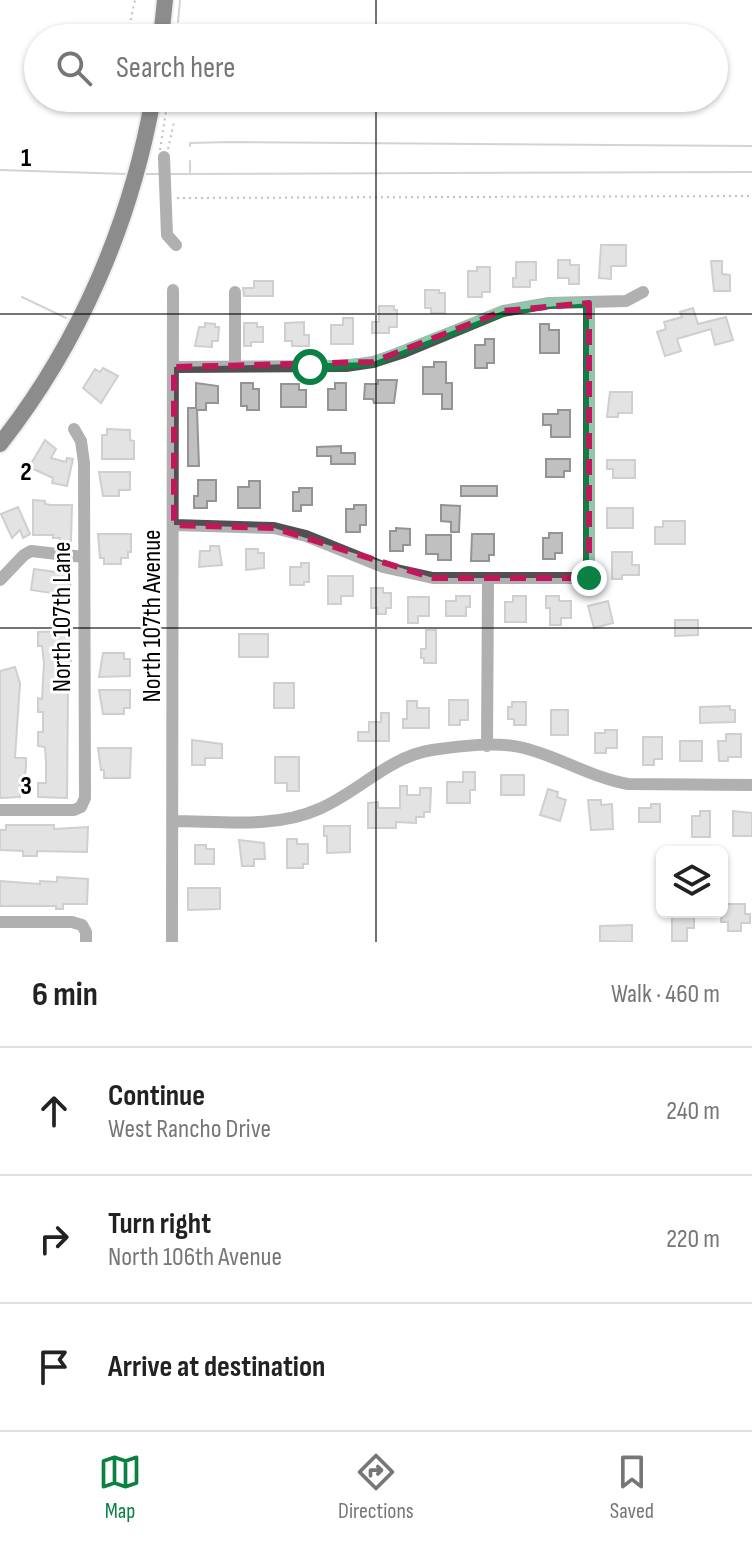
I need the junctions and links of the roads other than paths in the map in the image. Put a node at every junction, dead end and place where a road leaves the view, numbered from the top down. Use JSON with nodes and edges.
{"nodes":[{"id":1,"x":165,"y":0,"type":"edge"},
{"id":2,"x":162,"y":24,"type":"edge"},
{"id":3,"x":150,"y":112,"type":"edge"},
{"id":4,"x":164,"y":157,"type":"road end"},
{"id":5,"x":176,"y":245,"type":"dead end"},
{"id":6,"x":173,"y":290,"type":"dead end"},
{"id":7,"x":235,"y":292,"type":"dead end"},
{"id":8,"x":643,"y":292,"type":"dead end"},
{"id":9,"x":589,"y":303,"type":"junction"},
{"id":10,"x":235,"y":366,"type":"junction"},
{"id":11,"x":174,"y":367,"type":"junction"},
{"id":12,"x":74,"y":429,"type":"dead end"},
{"id":13,"x":0,"y":444,"type":"edge"},
{"id":14,"x":174,"y":525,"type":"junction"},
{"id":15,"x":84,"y":557,"type":"junction"},
{"id":16,"x":0,"y":580,"type":"edge"},
{"id":17,"x":488,"y":580,"type":"junction"},
{"id":18,"x":487,"y":746,"type":"junction"},
{"id":19,"x":752,"y":785,"type":"edge"},
{"id":20,"x":0,"y":810,"type":"edge"},
{"id":21,"x":173,"y":821,"type":"junction"},
{"id":22,"x":0,"y":922,"type":"edge"},
{"id":23,"x":86,"y":942,"type":"edge"},
{"id":24,"x":172,"y":942,"type":"edge"}],
"edges":[{"from":1,"to":2,"type":"main road"},
{"from":3,"to":13,"type":"main road"},
{"from":4,"to":5,"type":"street"},
{"from":6,"to":11,"type":"street","name":"North 107th Avenue"},
{"from":7,"to":10,"type":"street"},
{"from":8,"to":9,"type":"street"},
{"from":9,"to":10,"type":"street"},
{"from":9,"to":17,"type":"street"},
{"from":10,"to":11,"type":"street"},
{"from":11,"to":14,"type":"street","name":"North 107th Avenue"},
{"from":12,"to":15,"type":"street","name":"North 107th Lane"},
{"from":14,"to":17,"type":"street"},
{"from":14,"to":21,"type":"street","name":"North 107th Avenue"},
{"from":15,"to":16,"type":"street"},
{"from":15,"to":20,"type":"street","name":"North 107th Lane"},
{"from":17,"to":18,"type":"street"},
{"from":18,"to":19,"type":"street"},
{"from":18,"to":21,"type":"street"},
{"from":21,"to":24,"type":"street","name":"North 107th Avenue"},
{"from":22,"to":23,"type":"street"}]}
